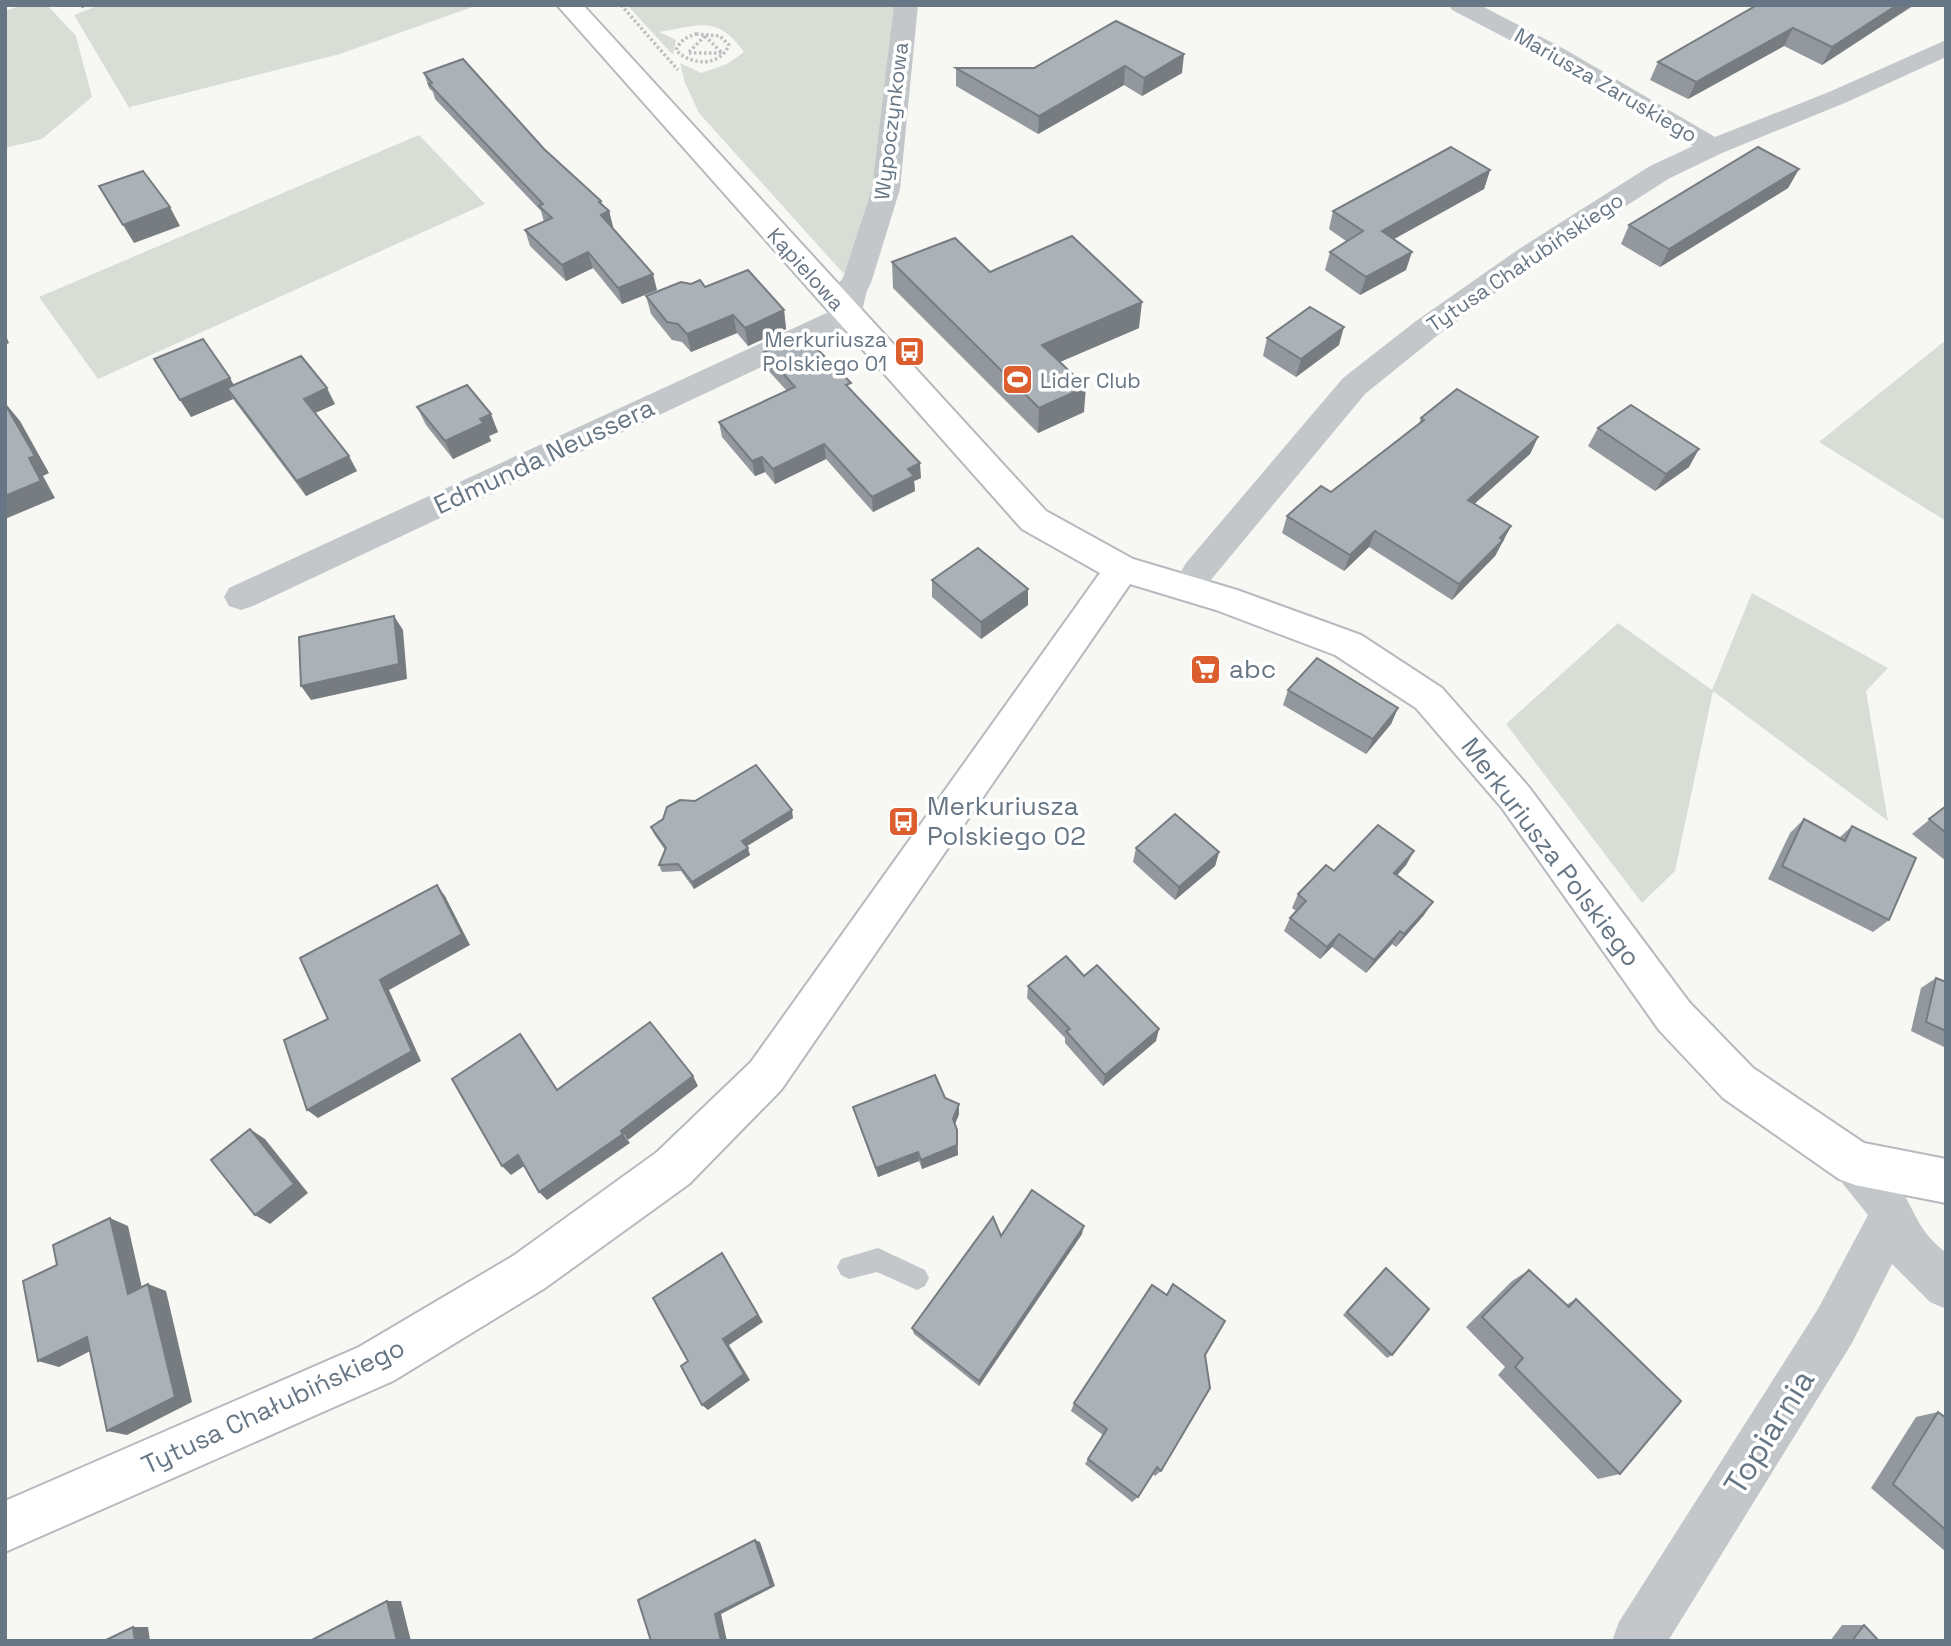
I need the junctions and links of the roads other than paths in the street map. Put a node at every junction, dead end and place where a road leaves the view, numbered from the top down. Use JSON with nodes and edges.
{"nodes":[{"id":1,"x":569,"y":5,"type":"edge"},
{"id":2,"x":906,"y":5,"type":"edge"},
{"id":3,"x":1461,"y":5,"type":"edge"},
{"id":4,"x":1946,"y":47,"type":"edge"},
{"id":5,"x":1713,"y":146,"type":"junction"},
{"id":6,"x":847,"y":315,"type":"junction"},
{"id":7,"x":1122,"y":569,"type":"junction"},
{"id":8,"x":1188,"y":589,"type":"junction"},
{"id":9,"x":242,"y":597,"type":"dead end"},
{"id":10,"x":1855,"y":1163,"type":"junction"},
{"id":11,"x":1946,"y":1181,"type":"edge"},
{"id":12,"x":1891,"y":1218,"type":"junction"},
{"id":13,"x":849,"y":1267,"type":"dead end"},
{"id":14,"x":917,"y":1278,"type":"dead end"},
{"id":15,"x":1946,"y":1286,"type":"edge"},
{"id":16,"x":5,"y":1527,"type":"edge"},
{"id":17,"x":1638,"y":1641,"type":"edge"}],
"edges":[{"from":1,"to":6,"type":"street","name":"Kąpielowa"},
{"from":2,"to":6,"type":"street","name":"Wypoczynkowa"},
{"from":3,"to":5,"type":"street","name":"Mariusza Zaruskiego"},
{"from":4,"to":5,"type":"street","name":"Tytusa Chałubińskiego"},
{"from":5,"to":8,"type":"street","name":"Tytusa Chałubińskiego"},
{"from":6,"to":7,"type":"street","name":"Kąpielowa"},
{"from":6,"to":9,"type":"street","name":"Edmunda Neussera"},
{"from":7,"to":8,"type":"street","name":"Merkuriusza Polskiego"},
{"from":7,"to":16,"type":"street","name":"Tytusa Chałubińskiego"},
{"from":8,"to":10,"type":"street","name":"Merkuriusza Polskiego"},
{"from":10,"to":11,"type":"street","name":"Merkuriusza Polskiego"},
{"from":10,"to":12,"type":"street"},
{"from":12,"to":15,"type":"street"},
{"from":12,"to":17,"type":"street","name":"Topiarnia"},
{"from":13,"to":14,"type":"lane"}]}
